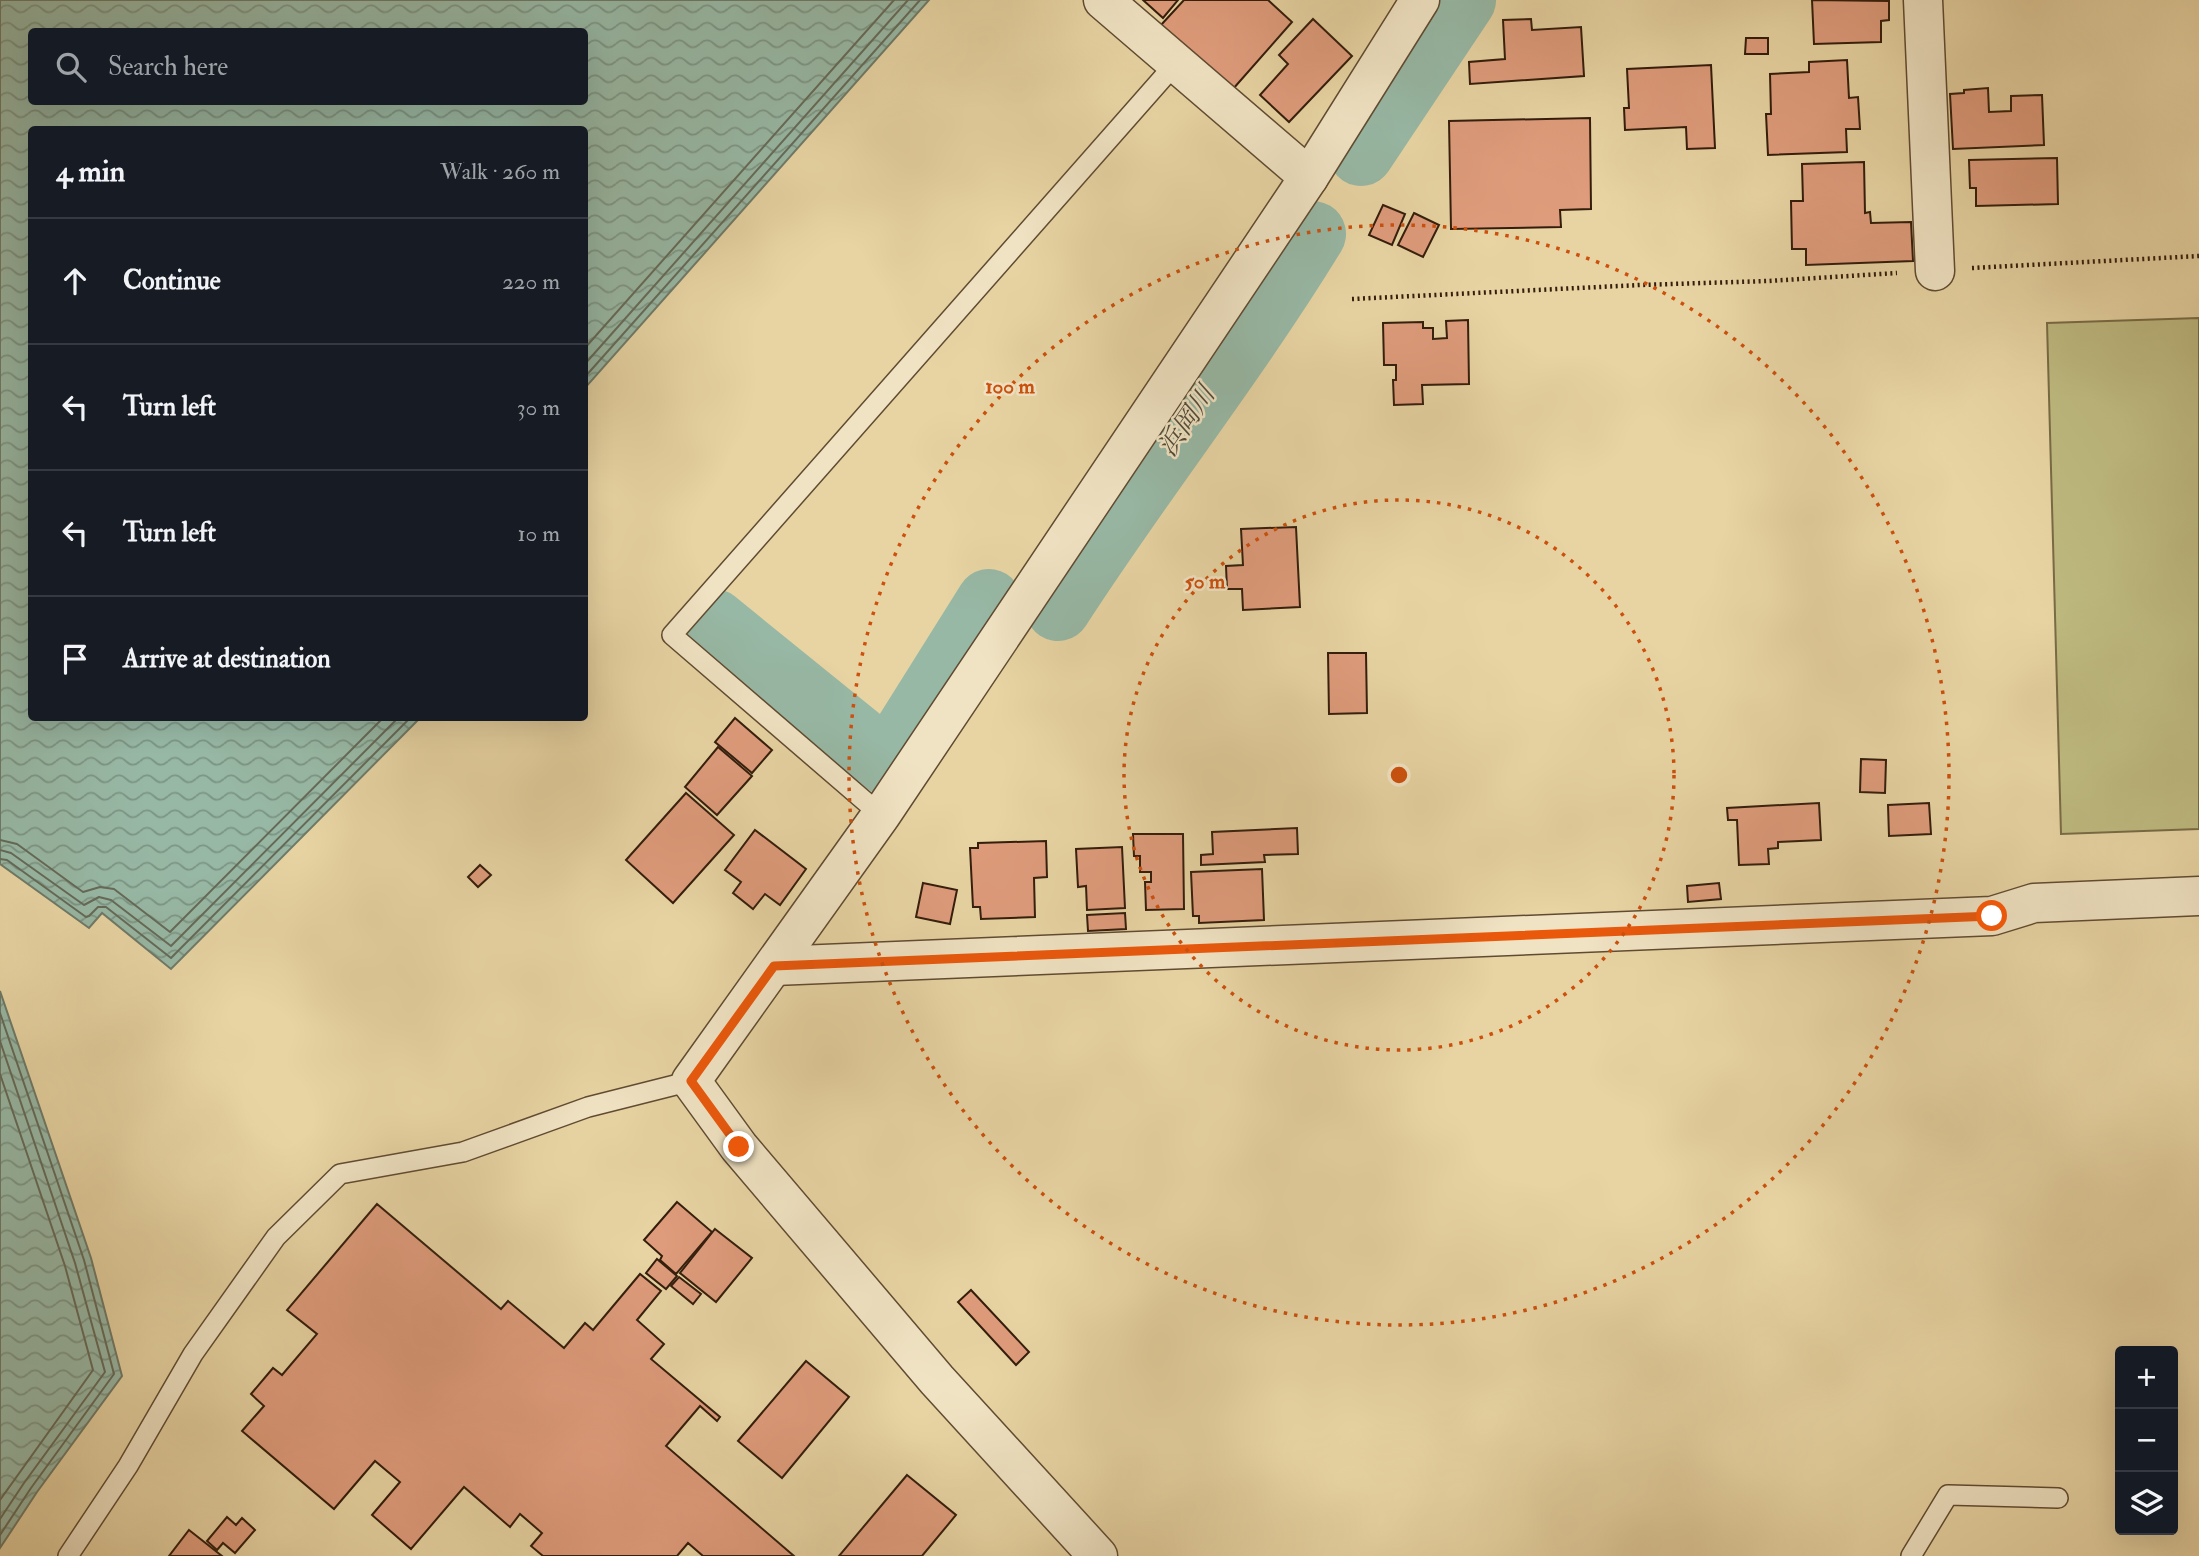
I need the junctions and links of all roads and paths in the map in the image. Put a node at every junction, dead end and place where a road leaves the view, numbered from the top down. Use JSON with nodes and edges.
{"nodes":[{"id":1,"x":1103,"y":0,"type":"edge"},
{"id":2,"x":1420,"y":0,"type":"edge"},
{"id":3,"x":1923,"y":0,"type":"edge"},
{"id":4,"x":1176,"y":63,"type":"junction"},
{"id":5,"x":1309,"y":177,"type":"junction"},
{"id":6,"x":2199,"y":256,"type":"edge"},
{"id":7,"x":1935,"y":271,"type":"junction"},
{"id":8,"x":1352,"y":299,"type":"dead end"},
{"id":9,"x":881,"y":815,"type":"junction"},
{"id":10,"x":2199,"y":896,"type":"edge"},
{"id":11,"x":774,"y":966,"type":"junction"},
{"id":12,"x":691,"y":1081,"type":"junction"},
{"id":13,"x":2058,"y":1498,"type":"dead end"},
{"id":14,"x":68,"y":1556,"type":"edge"},
{"id":15,"x":1098,"y":1556,"type":"edge"},
{"id":16,"x":1910,"y":1556,"type":"edge"}],
"edges":[{"from":1,"to":4,"type":"street"},
{"from":2,"to":5,"type":"street"},
{"from":3,"to":7,"type":"street"},
{"from":4,"to":5,"type":"street"},
{"from":4,"to":9,"type":"lane"},
{"from":5,"to":9,"type":"street"},
{"from":6,"to":7,"type":"path"},
{"from":7,"to":8,"type":"path"},
{"from":9,"to":11,"type":"street"},
{"from":10,"to":11,"type":"street"},
{"from":11,"to":12,"type":"street"},
{"from":12,"to":14,"type":"lane"},
{"from":12,"to":15,"type":"street"},
{"from":13,"to":16,"type":"lane"}]}
